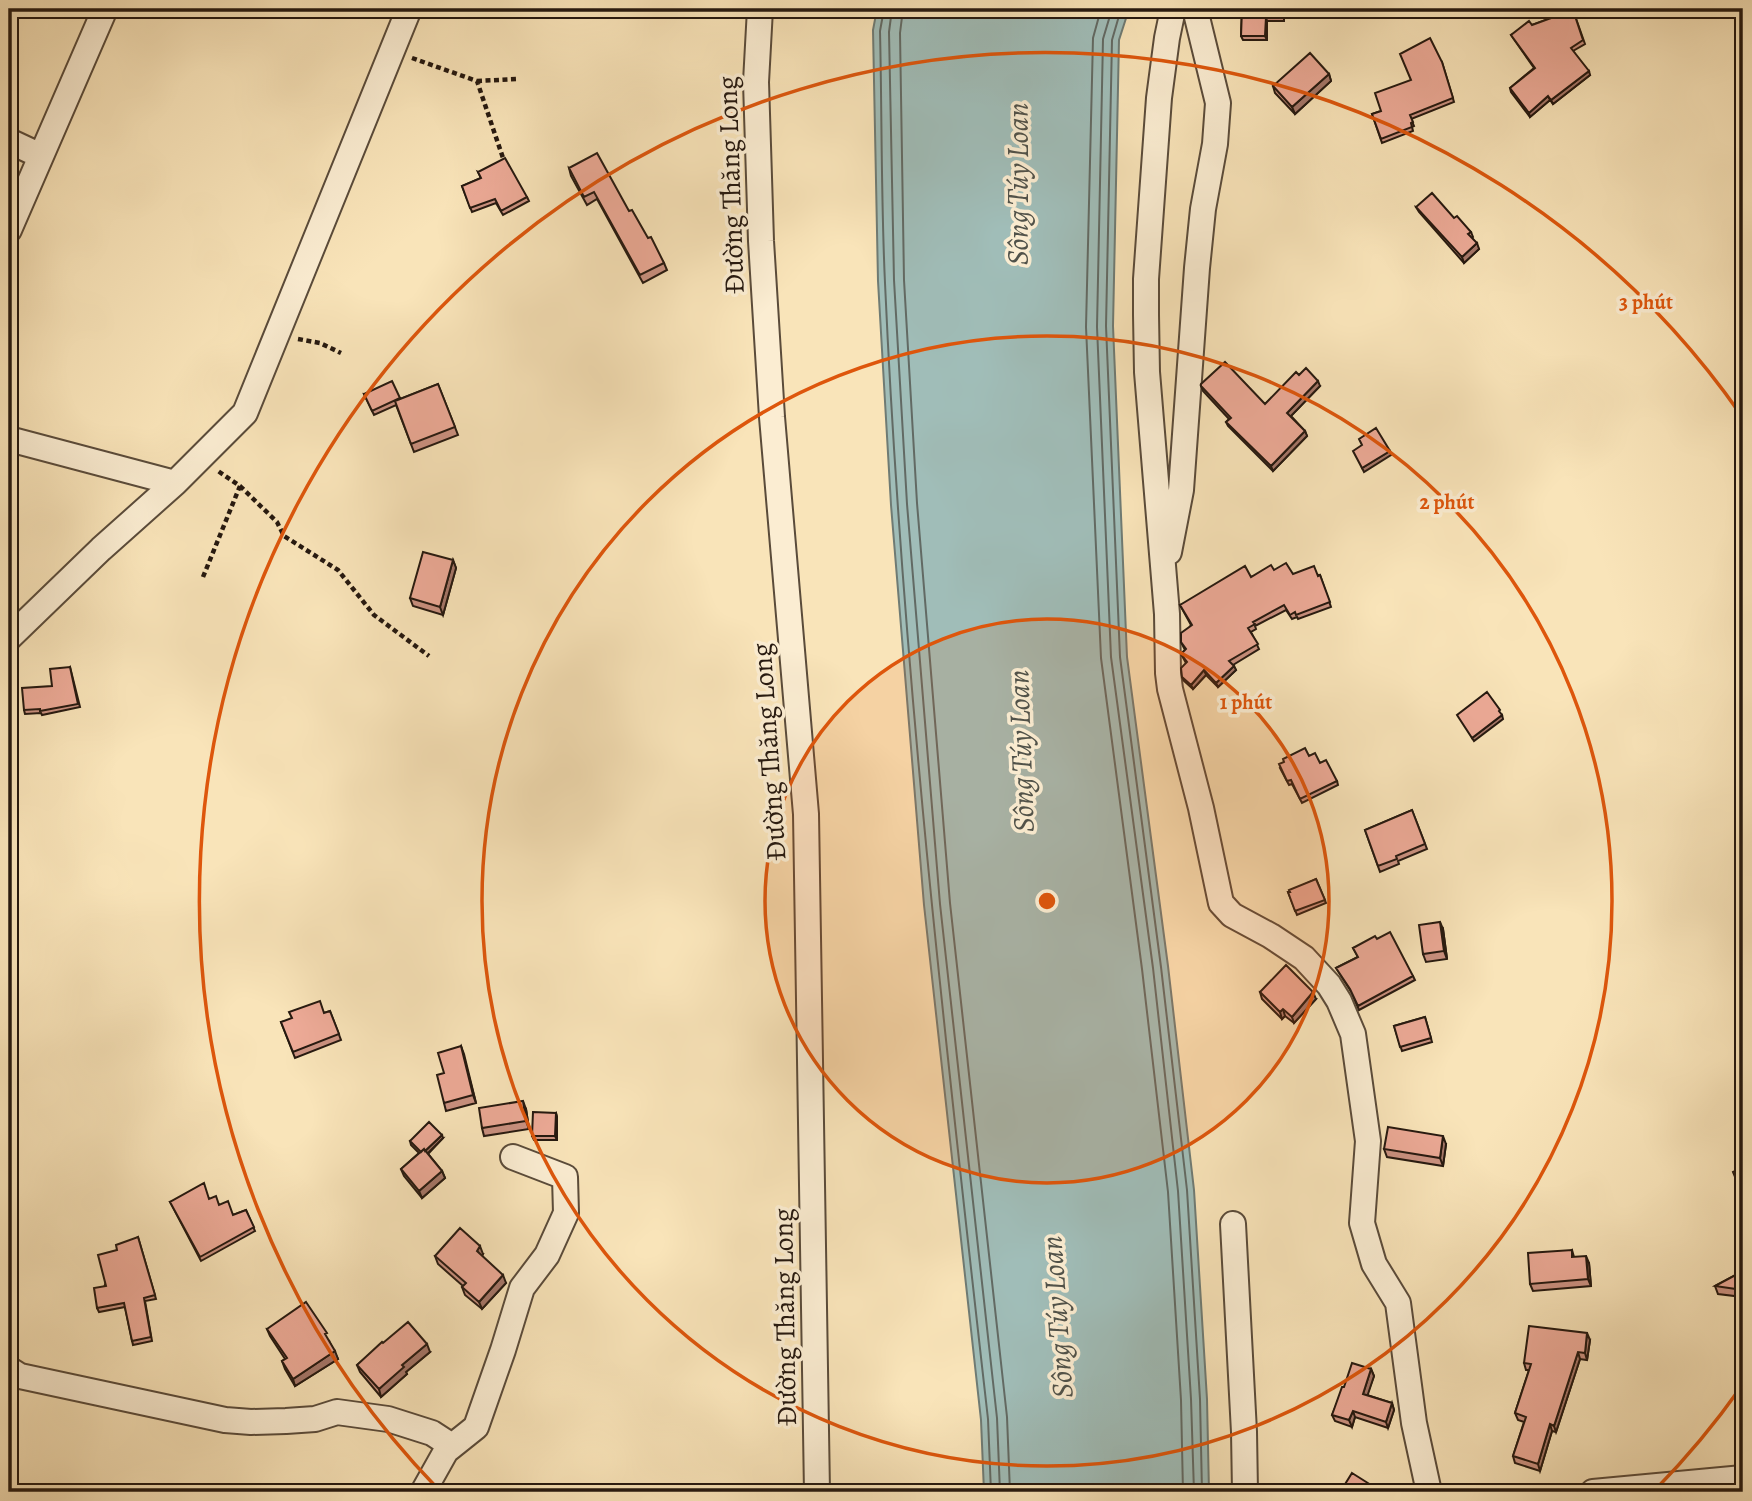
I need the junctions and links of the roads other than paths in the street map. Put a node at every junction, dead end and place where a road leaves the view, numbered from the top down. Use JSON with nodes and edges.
{"nodes":[{"id":1,"x":105,"y":9,"type":"edge"},
{"id":2,"x":409,"y":9,"type":"edge"},
{"id":3,"x":760,"y":9,"type":"edge"},
{"id":4,"x":1173,"y":9,"type":"edge"},
{"id":5,"x":1195,"y":9,"type":"edge"},
{"id":6,"x":9,"y":141,"type":"edge"},
{"id":7,"x":41,"y":156,"type":"junction"},
{"id":8,"x":9,"y":230,"type":"edge"},
{"id":9,"x":9,"y":439,"type":"edge"},
{"id":10,"x":175,"y":483,"type":"junction"},
{"id":11,"x":1164,"y":573,"type":"junction"},
{"id":12,"x":9,"y":638,"type":"edge"},
{"id":13,"x":513,"y":1157,"type":"dead end"},
{"id":14,"x":1233,"y":1224,"type":"dead end"},
{"id":15,"x":9,"y":1369,"type":"edge"},
{"id":16,"x":452,"y":1446,"type":"junction"},
{"id":17,"x":1743,"y":1478,"type":"edge"},
{"id":18,"x":423,"y":1492,"type":"edge"},
{"id":19,"x":817,"y":1492,"type":"edge"},
{"id":20,"x":1245,"y":1492,"type":"edge"},
{"id":21,"x":1429,"y":1492,"type":"edge"},
{"id":22,"x":1592,"y":1492,"type":"edge"}],
"edges":[{"from":1,"to":7,"type":"street"},
{"from":2,"to":10,"type":"street"},
{"from":3,"to":19,"type":"street","name":"Đường Thăng Long"},
{"from":4,"to":11,"type":"street"},
{"from":5,"to":11,"type":"street"},
{"from":6,"to":7,"type":"street"},
{"from":7,"to":8,"type":"street"},
{"from":9,"to":10,"type":"street"},
{"from":10,"to":12,"type":"street"},
{"from":11,"to":21,"type":"street"},
{"from":13,"to":16,"type":"street"},
{"from":14,"to":20,"type":"street"},
{"from":15,"to":16,"type":"street"},
{"from":16,"to":18,"type":"street"},
{"from":17,"to":22,"type":"street"}]}
